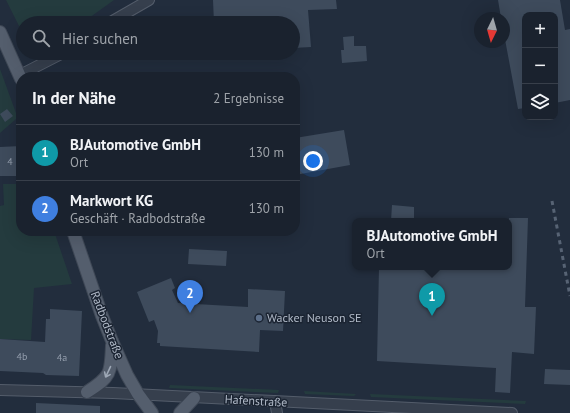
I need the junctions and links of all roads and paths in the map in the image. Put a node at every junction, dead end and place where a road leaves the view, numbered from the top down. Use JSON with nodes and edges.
{"nodes":[{"id":1,"x":149,"y":0,"type":"edge"},
{"id":2,"x":122,"y":16,"type":"edge"},
{"id":3,"x":0,"y":32,"type":"edge"},
{"id":4,"x":50,"y":60,"type":"edge"},
{"id":5,"x":18,"y":72,"type":"edge"},
{"id":6,"x":29,"y":72,"type":"edge"},
{"id":7,"x":75,"y":236,"type":"edge"},
{"id":8,"x":112,"y":341,"type":"junction"},
{"id":9,"x":0,"y":390,"type":"edge"},
{"id":10,"x":86,"y":392,"type":"junction"},
{"id":11,"x":138,"y":394,"type":"junction"},
{"id":12,"x":194,"y":398,"type":"junction"},
{"id":13,"x":275,"y":401,"type":"junction"},
{"id":14,"x":387,"y":410,"type":"edge"},
{"id":15,"x":152,"y":413,"type":"edge"},
{"id":16,"x":180,"y":413,"type":"edge"},
{"id":17,"x":277,"y":413,"type":"edge"},
{"id":18,"x":512,"y":413,"type":"edge"}],
"edges":[{"from":1,"to":2,"type":"street"},
{"from":3,"to":5,"type":"main road"},
{"from":4,"to":6,"type":"street"},
{"from":7,"to":8,"type":"main road","name":"Radbodstraße"},
{"from":8,"to":10,"type":"main road","one_way":true},
{"from":8,"to":11,"type":"main road","name":"Radbodstraße"},
{"from":9,"to":10,"type":"street","name":"Hafenstraße"},
{"from":10,"to":11,"type":"street","name":"Hafenstraße"},
{"from":11,"to":12,"type":"street","name":"Hafenstraße"},
{"from":11,"to":15,"type":"main road","name":"Radbodstraße"},
{"from":12,"to":13,"type":"street","name":"Hafenstraße"},
{"from":12,"to":16,"type":"main road"},
{"from":13,"to":14,"type":"street","name":"Hafenstraße"},
{"from":13,"to":17,"type":"street"},
{"from":14,"to":18,"type":"street","name":"Hafenstraße"}]}
